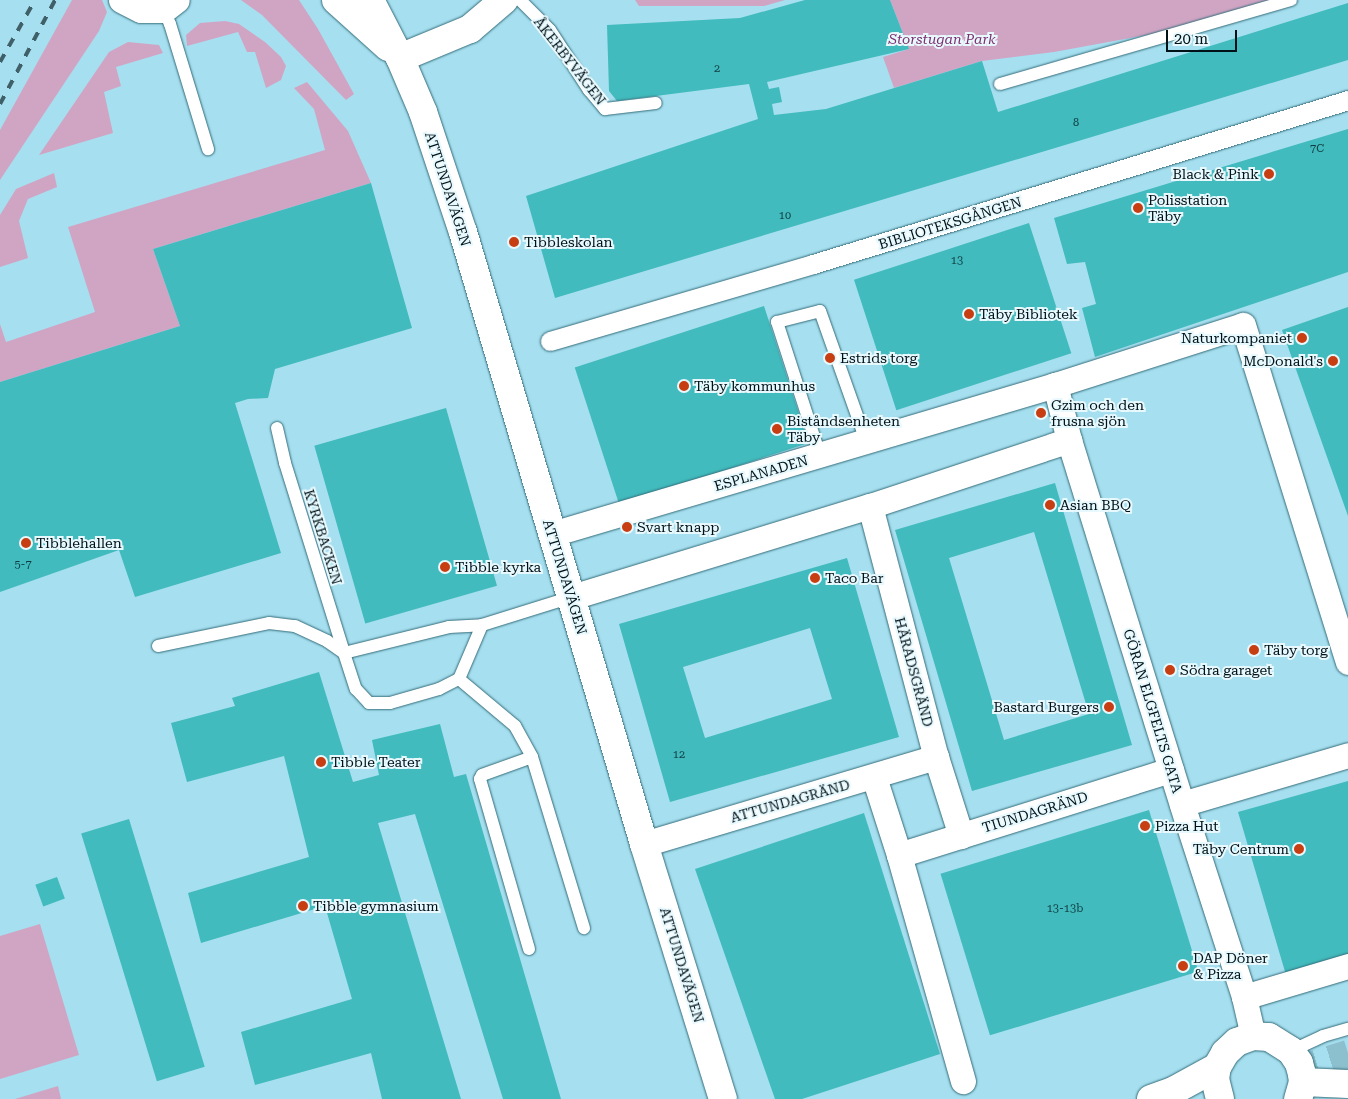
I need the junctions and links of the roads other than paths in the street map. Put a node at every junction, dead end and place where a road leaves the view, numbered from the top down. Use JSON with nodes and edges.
{"nodes":[{"id":1,"x":121,"y":0,"type":"edge"},
{"id":2,"x":336,"y":0,"type":"edge"},
{"id":3,"x":370,"y":0,"type":"edge"},
{"id":4,"x":504,"y":0,"type":"edge"},
{"id":5,"x":520,"y":0,"type":"edge"},
{"id":6,"x":1291,"y":0,"type":"edge"},
{"id":7,"x":170,"y":5,"type":"edge"},
{"id":8,"x":400,"y":58,"type":"junction"},
{"id":9,"x":1000,"y":84,"type":"dead end"},
{"id":10,"x":1348,"y":100,"type":"edge"},
{"id":11,"x":656,"y":103,"type":"dead end"},
{"id":12,"x":208,"y":149,"type":"dead end"},
{"id":13,"x":550,"y":341,"type":"dead end"},
{"id":14,"x":1055,"y":385,"type":"junction"},
{"id":15,"x":277,"y":428,"type":"dead end"},
{"id":16,"x":1070,"y":440,"type":"junction"},
{"id":17,"x":866,"y":441,"type":"junction"},
{"id":18,"x":820,"y":455,"type":"junction"},
{"id":19,"x":870,"y":506,"type":"junction"},
{"id":20,"x":552,"y":534,"type":"junction"},
{"id":21,"x":572,"y":597,"type":"junction"},
{"id":22,"x":482,"y":625,"type":"junction"},
{"id":23,"x":158,"y":646,"type":"dead end"},
{"id":24,"x":344,"y":654,"type":"junction"},
{"id":25,"x":1348,"y":662,"type":"edge"},
{"id":26,"x":459,"y":679,"type":"junction"},
{"id":27,"x":1348,"y":755,"type":"edge"},
{"id":28,"x":936,"y":757,"type":"junction"},
{"id":29,"x":532,"y":758,"type":"junction"},
{"id":30,"x":1171,"y":770,"type":"junction"},
{"id":31,"x":874,"y":776,"type":"junction"},
{"id":32,"x":1182,"y":804,"type":"junction"},
{"id":33,"x":961,"y":836,"type":"junction"},
{"id":34,"x":644,"y":844,"type":"junction"},
{"id":35,"x":899,"y":856,"type":"junction"},
{"id":36,"x":584,"y":928,"type":"dead end"},
{"id":37,"x":529,"y":949,"type":"dead end"},
{"id":38,"x":1348,"y":966,"type":"edge"},
{"id":39,"x":1244,"y":996,"type":"junction"},
{"id":40,"x":1348,"y":1029,"type":"edge"},
{"id":41,"x":1254,"y":1036,"type":"junction"},
{"id":42,"x":1291,"y":1051,"type":"junction"},
{"id":43,"x":1217,"y":1067,"type":"junction"},
{"id":44,"x":963,"y":1081,"type":"dead end"},
{"id":45,"x":1348,"y":1084,"type":"edge"},
{"id":46,"x":1300,"y":1090,"type":"edge"},
{"id":47,"x":723,"y":1099,"type":"edge"},
{"id":48,"x":1151,"y":1099,"type":"edge"},
{"id":49,"x":1220,"y":1099,"type":"edge"}],
"edges":[{"from":1,"to":7,"type":"street"},
{"from":2,"to":8,"type":"street","name":"ATTUNDAVÄGEN"},
{"from":3,"to":8,"type":"street","name":"ATTUNDAVÄGEN"},
{"from":4,"to":8,"type":"street"},
{"from":5,"to":11,"type":"lane","name":"ÅKERBYVÄGEN"},
{"from":6,"to":9,"type":"lane"},
{"from":7,"to":12,"type":"lane"},
{"from":8,"to":20,"type":"street","name":"ATTUNDAVÄGEN"},
{"from":10,"to":13,"type":"street","name":"BIBLIOTEKSGÅNGEN"},
{"from":14,"to":16,"type":"street","name":"GÖRAN ELGFELTS GATA"},
{"from":14,"to":17,"type":"street","name":"ESPLANADEN"},
{"from":14,"to":25,"type":"street","name":"ESPLANADEN"},
{"from":15,"to":24,"type":"lane","name":"KYRKBACKEN"},
{"from":16,"to":19,"type":"street"},
{"from":16,"to":30,"type":"street","name":"GÖRAN ELGFELTS GATA"},
{"from":17,"to":18,"type":"street","name":"ESPLANADEN"},
{"from":17,"to":18,"type":"lane"},
{"from":18,"to":20,"type":"street","name":"ESPLANADEN"},
{"from":19,"to":21,"type":"street"},
{"from":19,"to":28,"type":"street","name":"HÄRADSGRÄND"},
{"from":20,"to":21,"type":"street","name":"ATTUNDAVÄGEN"},
{"from":21,"to":22,"type":"lane"},
{"from":21,"to":34,"type":"street","name":"ATTUNDAVÄGEN"},
{"from":22,"to":24,"type":"lane"},
{"from":22,"to":26,"type":"lane"},
{"from":23,"to":24,"type":"lane"},
{"from":24,"to":26,"type":"lane","name":"KYRKBACKEN"},
{"from":26,"to":29,"type":"lane"},
{"from":27,"to":32,"type":"street"},
{"from":28,"to":31,"type":"street","name":"ATTUNDAGRÄND"},
{"from":28,"to":33,"type":"street","name":"HÄRADSGRÄND"},
{"from":29,"to":36,"type":"lane"},
{"from":29,"to":37,"type":"lane"},
{"from":30,"to":32,"type":"street","name":"GÖRAN ELGFELTS GATA"},
{"from":30,"to":33,"type":"street","name":"TIUNDAGRÄND"},
{"from":31,"to":34,"type":"street","name":"ATTUNDAGRÄND"},
{"from":31,"to":35,"type":"street"},
{"from":32,"to":39,"type":"street","name":"GÖRAN ELGFELTS GATA"},
{"from":33,"to":35,"type":"street","name":"TIUNDAGRÄND"},
{"from":34,"to":47,"type":"street","name":"ATTUNDAVÄGEN"},
{"from":35,"to":44,"type":"street"},
{"from":38,"to":39,"type":"street"},
{"from":39,"to":41,"type":"street","name":"GÖRAN ELGFELTS GATA"},
{"from":40,"to":42,"type":"lane"},
{"from":41,"to":42,"type":"street"},
{"from":41,"to":43,"type":"street"},
{"from":42,"to":46,"type":"street"},
{"from":43,"to":48,"type":"street"},
{"from":43,"to":49,"type":"street"},
{"from":45,"to":46,"type":"street"}]}
